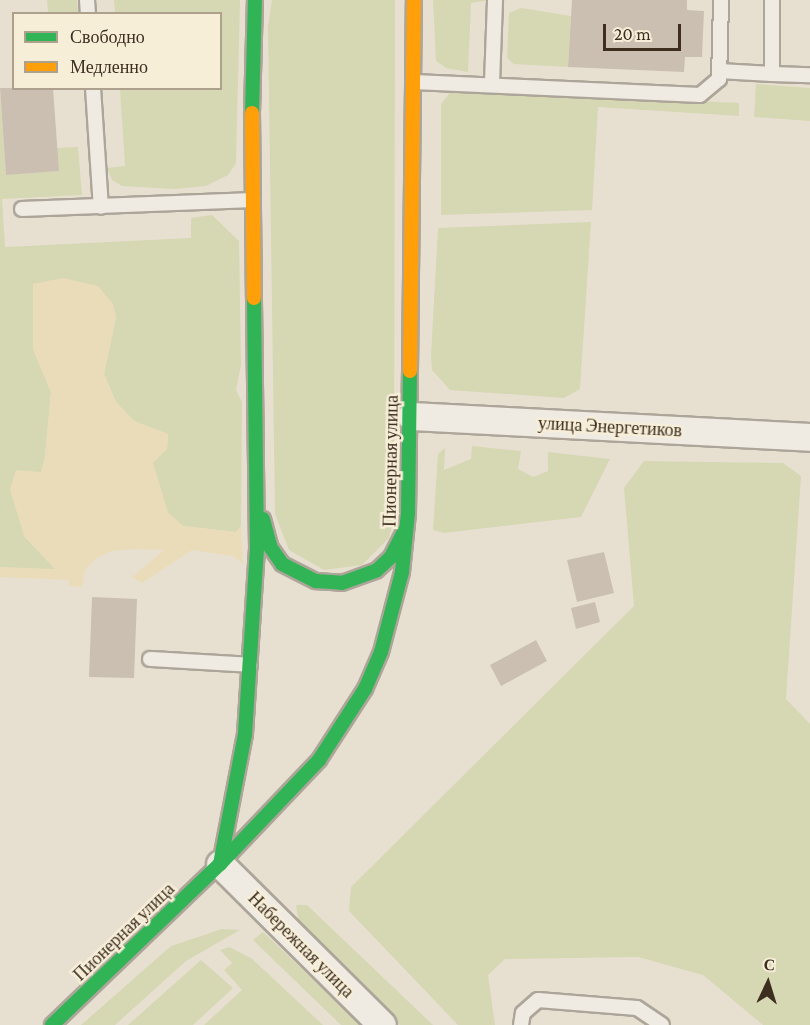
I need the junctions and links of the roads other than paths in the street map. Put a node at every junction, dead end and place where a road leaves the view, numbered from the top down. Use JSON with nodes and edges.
{"nodes":[{"id":1,"x":255,"y":0,"type":"edge"},
{"id":2,"x":414,"y":0,"type":"edge"},
{"id":3,"x":495,"y":0,"type":"edge"},
{"id":4,"x":721,"y":0,"type":"edge"},
{"id":5,"x":772,"y":0,"type":"edge"},
{"id":6,"x":719,"y":71,"type":"junction"},
{"id":7,"x":772,"y":74,"type":"junction"},
{"id":8,"x":810,"y":75,"type":"edge"},
{"id":9,"x":414,"y":82,"type":"junction"},
{"id":10,"x":492,"y":83,"type":"junction"},
{"id":11,"x":93,"y":90,"type":"edge"},
{"id":12,"x":254,"y":200,"type":"junction"},
{"id":13,"x":101,"y":207,"type":"junction"},
{"id":14,"x":22,"y":210,"type":"dead end"},
{"id":15,"x":411,"y":416,"type":"junction"},
{"id":16,"x":810,"y":437,"type":"edge"},
{"id":17,"x":257,"y":478,"type":"junction"},
{"id":18,"x":408,"y":513,"type":"junction"},
{"id":19,"x":150,"y":658,"type":"dead end"},
{"id":20,"x":252,"y":665,"type":"junction"},
{"id":21,"x":220,"y":864,"type":"junction"},
{"id":22,"x":52,"y":1025,"type":"edge"},
{"id":23,"x":382,"y":1025,"type":"edge"},
{"id":24,"x":521,"y":1025,"type":"edge"},
{"id":25,"x":662,"y":1025,"type":"edge"}],
"edges":[{"from":1,"to":12,"type":"street"},
{"from":2,"to":9,"type":"street","name":"Пионерная улица"},
{"from":3,"to":10,"type":"lane"},
{"from":4,"to":6,"type":"lane"},
{"from":5,"to":7,"type":"lane"},
{"from":6,"to":7,"type":"lane"},
{"from":6,"to":10,"type":"lane"},
{"from":7,"to":8,"type":"lane"},
{"from":9,"to":10,"type":"lane"},
{"from":9,"to":15,"type":"street","name":"Пионерная улица"},
{"from":11,"to":13,"type":"lane"},
{"from":12,"to":13,"type":"lane"},
{"from":12,"to":17,"type":"street"},
{"from":13,"to":14,"type":"lane"},
{"from":15,"to":16,"type":"street","name":"улица Энергетиков"},
{"from":15,"to":18,"type":"street","name":"Пионерная улица"},
{"from":17,"to":18,"type":"street"},
{"from":17,"to":20,"type":"street"},
{"from":18,"to":21,"type":"street","name":"Пионерная улица"},
{"from":19,"to":20,"type":"lane"},
{"from":20,"to":21,"type":"street"},
{"from":21,"to":22,"type":"street","name":"Пионерная улица"},
{"from":21,"to":23,"type":"street","name":"Набережная улица"},
{"from":24,"to":25,"type":"lane"}]}
